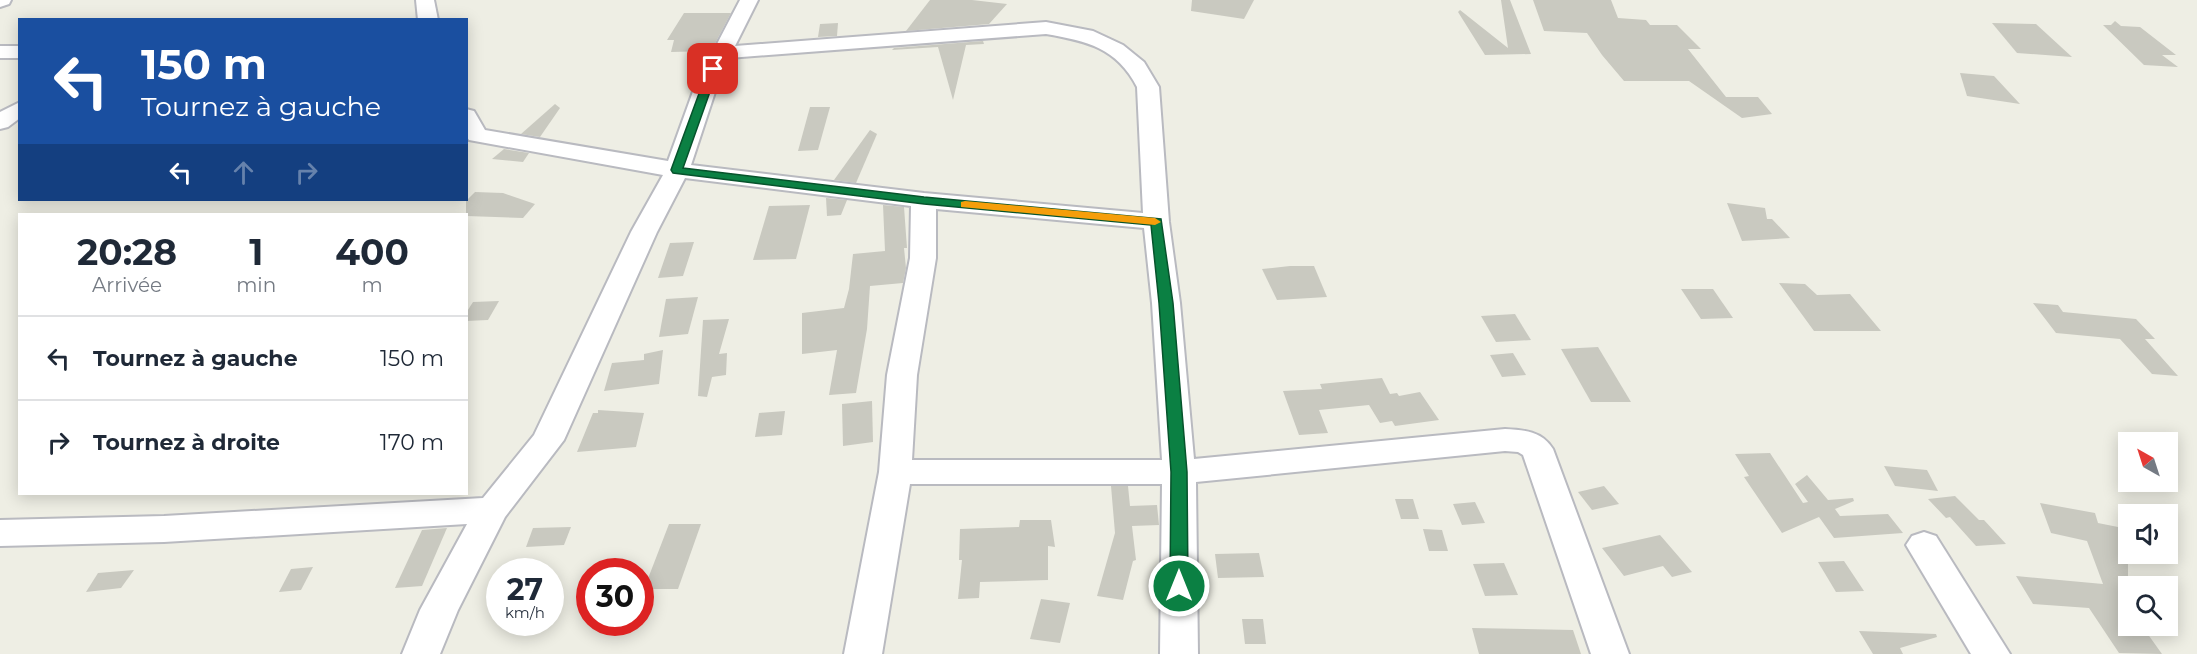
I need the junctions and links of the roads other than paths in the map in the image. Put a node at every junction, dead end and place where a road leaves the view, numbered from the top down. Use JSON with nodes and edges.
{"nodes":[{"id":1,"x":425,"y":0,"type":"edge"},
{"id":2,"x":749,"y":0,"type":"edge"},
{"id":3,"x":428,"y":18,"type":"edge"},
{"id":4,"x":0,"y":52,"type":"edge"},
{"id":5,"x":18,"y":52,"type":"edge"},
{"id":6,"x":720,"y":52,"type":"junction"},
{"id":7,"x":18,"y":109,"type":"edge"},
{"id":8,"x":0,"y":122,"type":"edge"},
{"id":9,"x":470,"y":129,"type":"edge"},
{"id":10,"x":677,"y":170,"type":"junction"},
{"id":11,"x":924,"y":200,"type":"junction"},
{"id":12,"x":1156,"y":222,"type":"junction"},
{"id":13,"x":895,"y":472,"type":"junction"},
{"id":14,"x":1179,"y":472,"type":"junction"},
{"id":15,"x":492,"y":510,"type":"junction"},
{"id":16,"x":0,"y":534,"type":"edge"},
{"id":17,"x":1924,"y":545,"type":"dead end"},
{"id":18,"x":422,"y":654,"type":"edge"},
{"id":19,"x":863,"y":654,"type":"edge"},
{"id":20,"x":1179,"y":654,"type":"edge"},
{"id":21,"x":1610,"y":654,"type":"edge"},
{"id":22,"x":1991,"y":654,"type":"edge"}],
"edges":[{"from":1,"to":3,"type":"street"},
{"from":2,"to":6,"type":"street"},
{"from":4,"to":5,"type":"street"},
{"from":6,"to":10,"type":"street"},
{"from":6,"to":12,"type":"street"},
{"from":7,"to":8,"type":"street"},
{"from":9,"to":10,"type":"street"},
{"from":10,"to":11,"type":"street"},
{"from":10,"to":15,"type":"street"},
{"from":11,"to":12,"type":"street"},
{"from":11,"to":13,"type":"street"},
{"from":12,"to":14,"type":"street"},
{"from":13,"to":14,"type":"street"},
{"from":13,"to":19,"type":"street"},
{"from":14,"to":20,"type":"street"},
{"from":14,"to":21,"type":"street"},
{"from":15,"to":16,"type":"street"},
{"from":15,"to":18,"type":"street"},
{"from":17,"to":22,"type":"street"}]}
